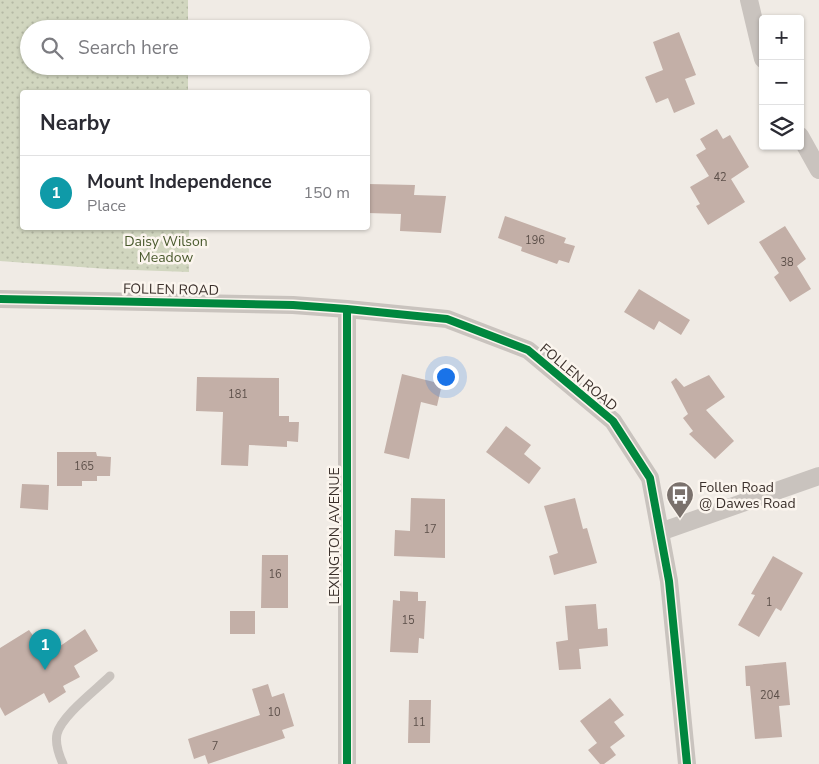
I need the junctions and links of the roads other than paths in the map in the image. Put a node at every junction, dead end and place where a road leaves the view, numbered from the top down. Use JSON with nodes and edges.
{"nodes":[{"id":1,"x":749,"y":0,"type":"edge"},
{"id":2,"x":759,"y":42,"type":"edge"},
{"id":3,"x":804,"y":143,"type":"edge"},
{"id":4,"x":819,"y":170,"type":"edge"},
{"id":5,"x":0,"y":299,"type":"edge"},
{"id":6,"x":347,"y":309,"type":"junction"},
{"id":7,"x":819,"y":476,"type":"edge"},
{"id":8,"x":660,"y":532,"type":"junction"},
{"id":9,"x":110,"y":676,"type":"dead end"},
{"id":10,"x":63,"y":764,"type":"edge"},
{"id":11,"x":347,"y":764,"type":"edge"},
{"id":12,"x":687,"y":764,"type":"edge"}],
"edges":[{"from":1,"to":2,"type":"street"},
{"from":3,"to":4,"type":"street"},
{"from":5,"to":6,"type":"street","name":"FOLLEN ROAD"},
{"from":6,"to":8,"type":"street","name":"FOLLEN ROAD"},
{"from":6,"to":11,"type":"street","name":"LEXINGTON AVENUE"},
{"from":7,"to":8,"type":"street"},
{"from":8,"to":12,"type":"street","name":"FOLLEN ROAD"},
{"from":9,"to":10,"type":"lane"}]}
